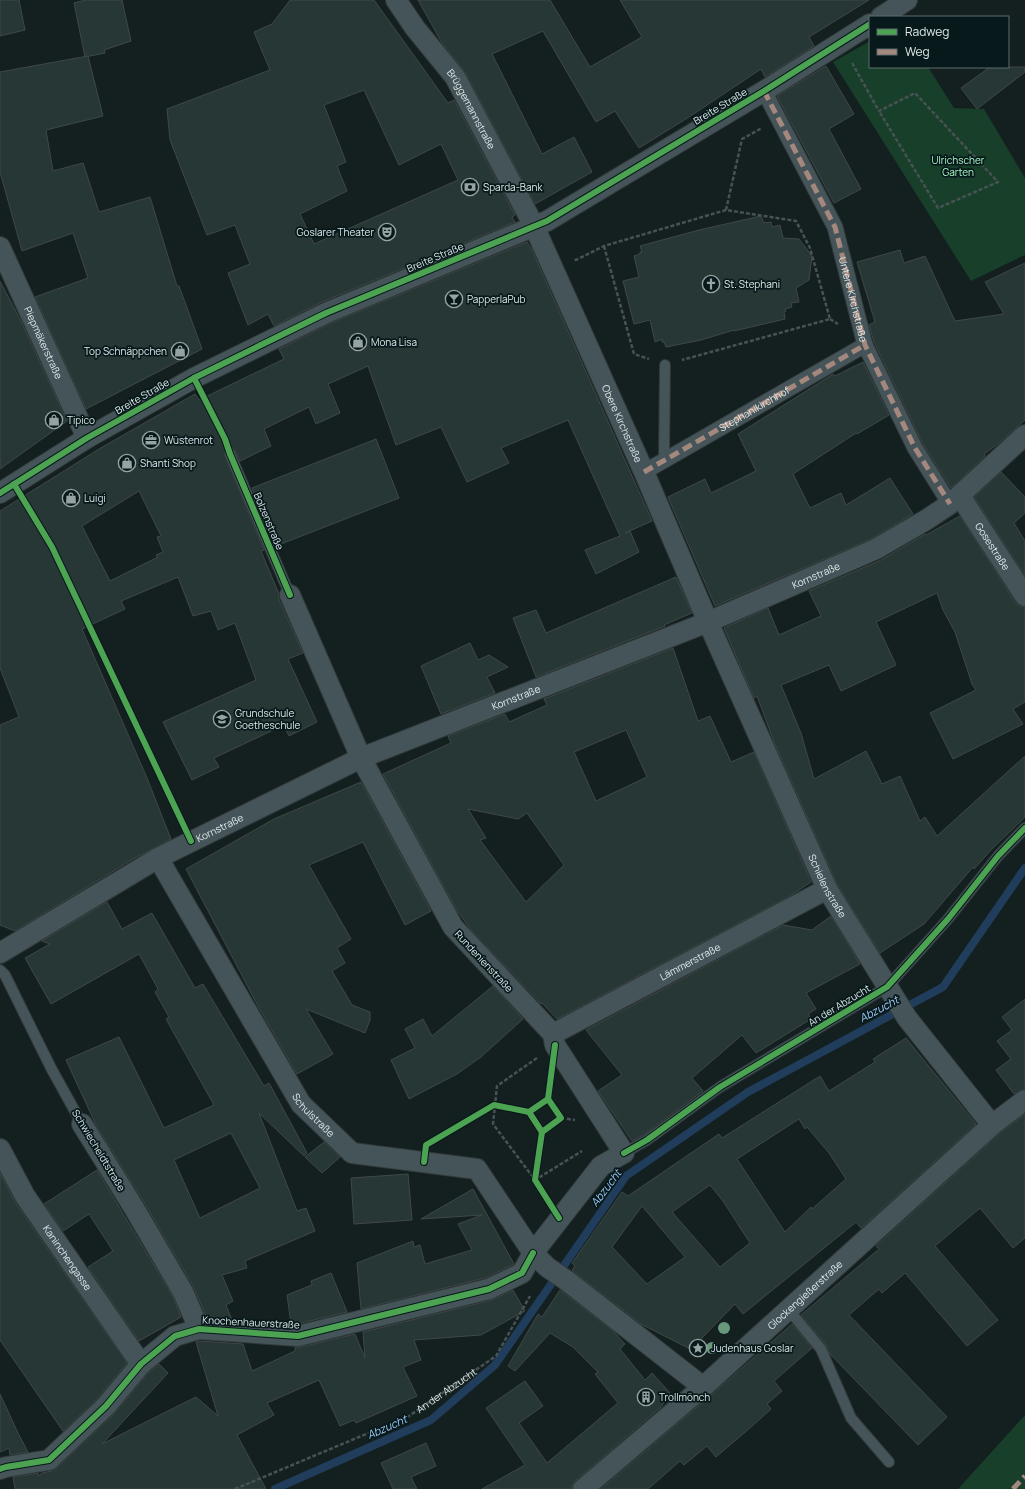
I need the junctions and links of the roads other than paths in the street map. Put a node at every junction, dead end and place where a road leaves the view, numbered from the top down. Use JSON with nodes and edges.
{"nodes":[{"id":1,"x":396,"y":0,"type":"edge"},
{"id":2,"x":900,"y":2,"type":"edge"},
{"id":3,"x":882,"y":16,"type":"edge"},
{"id":4,"x":869,"y":25,"type":"edge"},
{"id":5,"x":764,"y":91,"type":"junction"},
{"id":6,"x":534,"y":226,"type":"junction"},
{"id":7,"x":0,"y":247,"type":"edge"},
{"id":8,"x":865,"y":345,"type":"junction"},
{"id":9,"x":665,"y":365,"type":"road end"},
{"id":10,"x":1025,"y":435,"type":"edge"},
{"id":11,"x":87,"y":438,"type":"junction"},
{"id":12,"x":230,"y":454,"type":"dead end"},
{"id":13,"x":664,"y":460,"type":"junction"},
{"id":14,"x":644,"y":472,"type":"junction"},
{"id":15,"x":0,"y":493,"type":"edge"},
{"id":16,"x":955,"y":500,"type":"junction"},
{"id":17,"x":290,"y":595,"type":"joint"},
{"id":18,"x":1025,"y":596,"type":"edge"},
{"id":19,"x":708,"y":622,"type":"junction"},
{"id":20,"x":361,"y":758,"type":"junction"},
{"id":21,"x":1025,"y":828,"type":"edge"},
{"id":22,"x":158,"y":858,"type":"junction"},
{"id":23,"x":827,"y":889,"type":"junction"},
{"id":24,"x":0,"y":953,"type":"edge"},
{"id":25,"x":0,"y":970,"type":"edge"},
{"id":26,"x":891,"y":994,"type":"junction"},
{"id":27,"x":554,"y":1039,"type":"junction"},
{"id":28,"x":1025,"y":1100,"type":"edge"},
{"id":29,"x":82,"y":1124,"type":"joint"},
{"id":30,"x":992,"y":1125,"type":"junction"},
{"id":31,"x":0,"y":1149,"type":"edge"},
{"id":32,"x":624,"y":1153,"type":"junction"},
{"id":33,"x":533,"y":1253,"type":"junction"},
{"id":34,"x":788,"y":1309,"type":"junction"},
{"id":35,"x":199,"y":1329,"type":"junction"},
{"id":36,"x":141,"y":1364,"type":"junction"},
{"id":37,"x":703,"y":1387,"type":"junction"},
{"id":38,"x":889,"y":1462,"type":"dead end"},
{"id":39,"x":0,"y":1469,"type":"edge"},
{"id":40,"x":584,"y":1489,"type":"edge"}],
"edges":[{"from":1,"to":6,"type":"street","name":"Brüggemannstraße"},
{"from":2,"to":3,"type":"street"},
{"from":4,"to":5,"type":"street","name":"Breite Straße"},
{"from":5,"to":6,"type":"street","name":"Breite Straße"},
{"from":5,"to":8,"type":"street","name":"Untere Kirchstraße"},
{"from":6,"to":11,"type":"street","name":"Breite Straße"},
{"from":6,"to":14,"type":"street","name":"Obere Kirchstraße"},
{"from":7,"to":11,"type":"street","name":"Piepmäkerstraße"},
{"from":8,"to":13,"type":"street","name":"Stephanikirchhof"},
{"from":8,"to":16,"type":"street","name":"Untere Kirchstraße"},
{"from":9,"to":13,"type":"lane"},
{"from":10,"to":16,"type":"street","name":"Kornstraße"},
{"from":11,"to":15,"type":"street","name":"Breite Straße"},
{"from":12,"to":17,"type":"lane","name":"Bolzenstraße"},
{"from":13,"to":14,"type":"street","name":"Stephanikirchhof"},
{"from":14,"to":19,"type":"street","name":"Obere Kirchstraße"},
{"from":16,"to":18,"type":"street","name":"Gosestraße"},
{"from":16,"to":19,"type":"street","name":"Kornstraße"},
{"from":17,"to":20,"type":"street","name":"Bolzenstraße"},
{"from":19,"to":20,"type":"street","name":"Kornstraße"},
{"from":19,"to":23,"type":"street","name":"Schielenstraße"},
{"from":20,"to":22,"type":"street","name":"Kornstraße"},
{"from":20,"to":27,"type":"street","name":"Rundenienstraße"},
{"from":21,"to":26,"type":"lane","name":"An der Abzucht"},
{"from":22,"to":24,"type":"street","name":"Kornstraße"},
{"from":22,"to":33,"type":"street","name":"Schulstraße"},
{"from":23,"to":26,"type":"street","name":"Schielenstraße"},
{"from":23,"to":27,"type":"street","name":"Lämmerstraße"},
{"from":25,"to":29,"type":"lane","name":"Schwiecheldtstraße"},
{"from":26,"to":30,"type":"street","name":"Schielenstraße"},
{"from":26,"to":32,"type":"lane","name":"An der Abzucht"},
{"from":27,"to":32,"type":"street","name":"Rundenienstraße"},
{"from":28,"to":30,"type":"street","name":"Glockengießerstraße"},
{"from":29,"to":35,"type":"street","name":"Schwiecheldtstraße"},
{"from":30,"to":34,"type":"street","name":"Glockengießerstraße"},
{"from":31,"to":36,"type":"street","name":"Kaninchengasse"},
{"from":32,"to":33,"type":"street","name":"An der Abzucht"},
{"from":33,"to":35,"type":"street","name":"Knochenhauerstraße"},
{"from":33,"to":37,"type":"street","name":"Schulstraße"},
{"from":34,"to":37,"type":"street","name":"Glockengießerstraße"},
{"from":34,"to":38,"type":"lane"},
{"from":35,"to":36,"type":"street","name":"Knochenhauerstraße"},
{"from":36,"to":39,"type":"street","name":"Knochenhauerstraße"},
{"from":37,"to":40,"type":"street","name":"Glockengießerstraße"}]}
